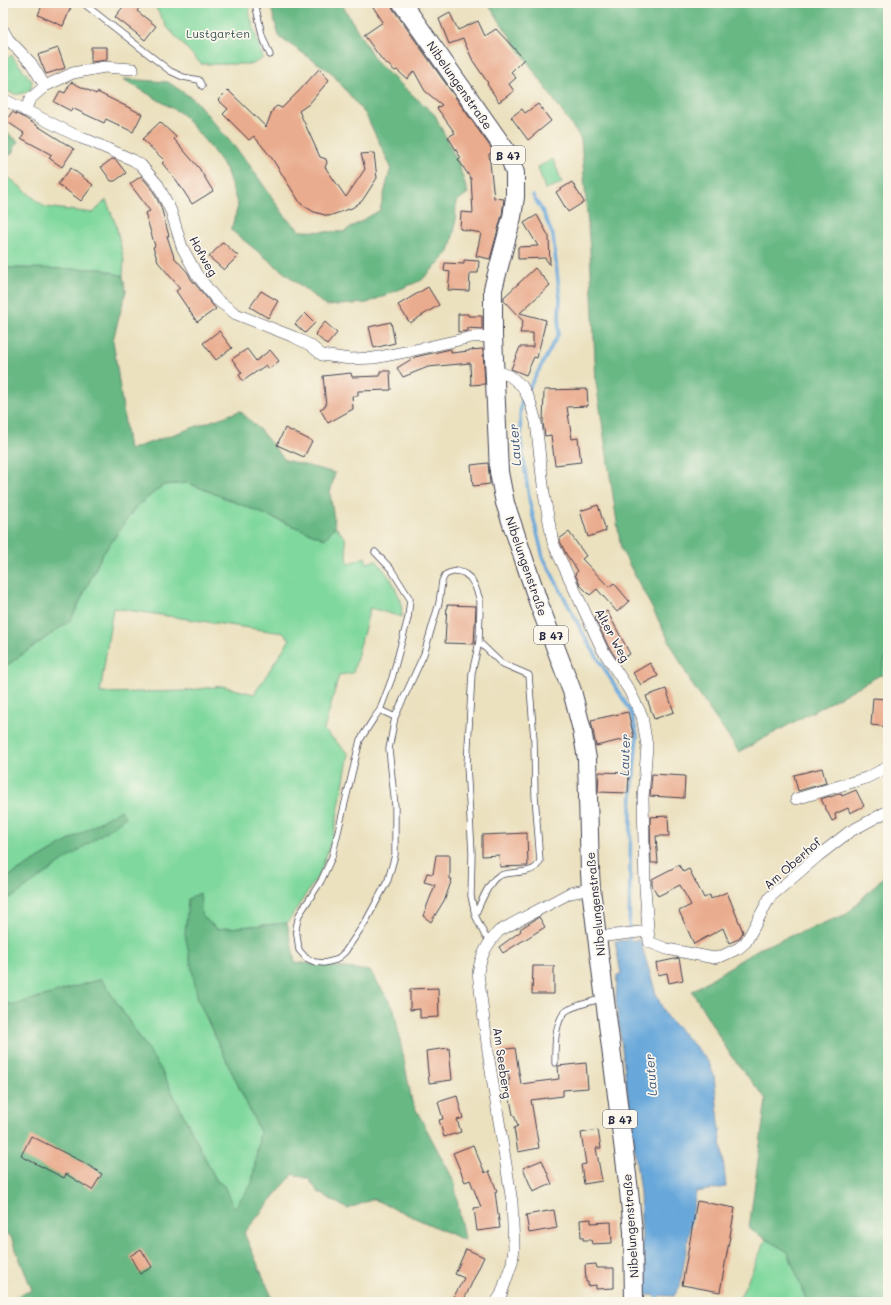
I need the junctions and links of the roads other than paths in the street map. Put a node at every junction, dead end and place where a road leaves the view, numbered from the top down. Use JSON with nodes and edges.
{"nodes":[{"id":1,"x":83,"y":3,"type":"edge"},
{"id":2,"x":255,"y":3,"type":"edge"},
{"id":3,"x":402,"y":3,"type":"edge"},
{"id":4,"x":3,"y":30,"type":"edge"},
{"id":5,"x":270,"y":55,"type":"dead end"},
{"id":6,"x":133,"y":70,"type":"dead end"},
{"id":7,"x":45,"y":86,"type":"junction"},
{"id":8,"x":202,"y":86,"type":"dead end"},
{"id":9,"x":3,"y":99,"type":"edge"},
{"id":10,"x":25,"y":111,"type":"junction"},
{"id":11,"x":493,"y":336,"type":"junction"},
{"id":12,"x":495,"y":373,"type":"junction"},
{"id":13,"x":375,"y":552,"type":"dead end"},
{"id":14,"x":479,"y":642,"type":"junction"},
{"id":15,"x":380,"y":710,"type":"junction"},
{"id":16,"x":395,"y":717,"type":"junction"},
{"id":17,"x":888,"y":767,"type":"edge"},
{"id":18,"x":796,"y":799,"type":"dead end"},
{"id":19,"x":888,"y":811,"type":"edge"},
{"id":20,"x":591,"y":889,"type":"junction"},
{"id":21,"x":475,"y":915,"type":"junction"},
{"id":22,"x":645,"y":932,"type":"junction"},
{"id":23,"x":605,"y":936,"type":"junction"},
{"id":24,"x":491,"y":940,"type":"junction"},
{"id":25,"x":605,"y":998,"type":"junction"},
{"id":26,"x":555,"y":1063,"type":"dead end"},
{"id":27,"x":496,"y":1302,"type":"edge"},
{"id":28,"x":634,"y":1302,"type":"edge"}],
"edges":[{"from":1,"to":8,"type":"lane"},
{"from":2,"to":5,"type":"lane"},
{"from":3,"to":11,"type":"main road","name":"Nibelungenstraße","number":"B 47"},
{"from":4,"to":7,"type":"street"},
{"from":6,"to":7,"type":"street"},
{"from":7,"to":10,"type":"street"},
{"from":9,"to":10,"type":"street","name":"Hofweg"},
{"from":10,"to":11,"type":"street","name":"Hofweg"},
{"from":11,"to":12,"type":"main road","name":"Nibelungenstraße","number":"B 47"},
{"from":12,"to":20,"type":"main road","name":"Nibelungenstraße","number":"B 47"},
{"from":12,"to":22,"type":"street","name":"Alter Weg"},
{"from":13,"to":15,"type":"lane"},
{"from":14,"to":16,"type":"lane"},
{"from":14,"to":21,"type":"lane"},
{"from":14,"to":21,"type":"lane"},
{"from":15,"to":16,"type":"lane"},
{"from":15,"to":16,"type":"lane"},
{"from":17,"to":18,"type":"street"},
{"from":19,"to":22,"type":"street","name":"Am Oberhof"},
{"from":20,"to":23,"type":"main road","name":"Nibelungenstraße","number":"B 47"},
{"from":20,"to":24,"type":"street","name":"Am Seeberg"},
{"from":21,"to":24,"type":"lane"},
{"from":22,"to":23,"type":"street"},
{"from":23,"to":25,"type":"main road","name":"Nibelungenstraße","number":"B 47"},
{"from":24,"to":27,"type":"street","name":"Am Seeberg"},
{"from":25,"to":26,"type":"lane"},
{"from":25,"to":28,"type":"main road","name":"Nibelungenstraße","number":"B 47"}]}
